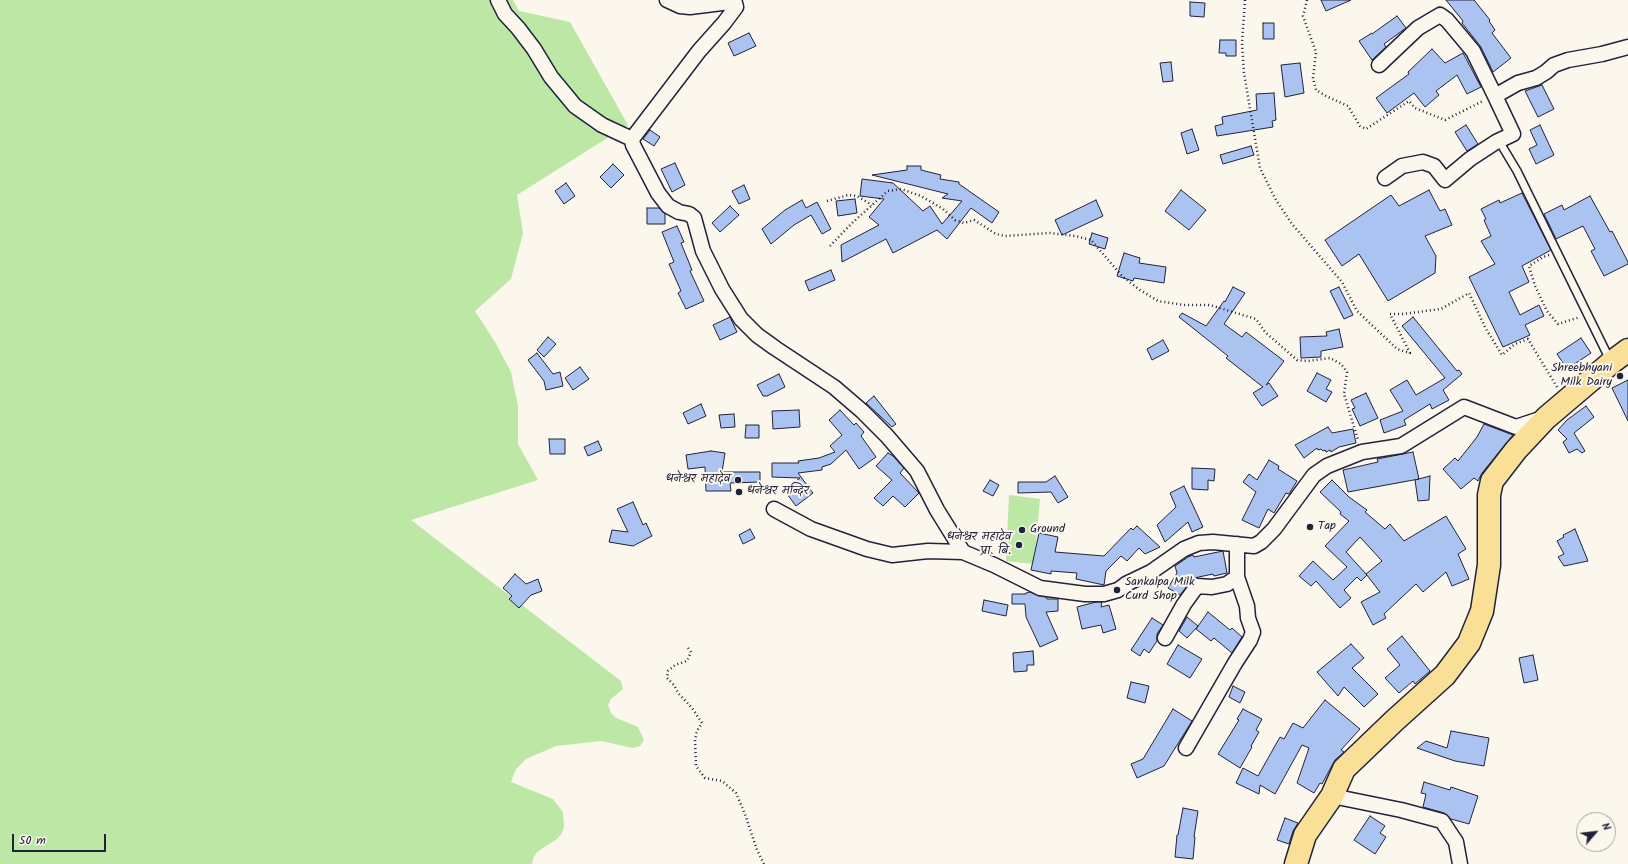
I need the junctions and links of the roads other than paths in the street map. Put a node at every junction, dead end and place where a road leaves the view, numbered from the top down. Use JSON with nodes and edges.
{"nodes":[{"id":1,"x":498,"y":0,"type":"edge"},
{"id":2,"x":667,"y":0,"type":"edge"},
{"id":3,"x":1628,"y":47,"type":"edge"},
{"id":4,"x":1379,"y":65,"type":"dead end"},
{"id":5,"x":1495,"y":96,"type":"junction"},
{"id":6,"x":632,"y":139,"type":"junction"},
{"id":7,"x":1499,"y":141,"type":"junction"},
{"id":8,"x":1385,"y":178,"type":"dead end"},
{"id":9,"x":1620,"y":356,"type":"edge"},
{"id":10,"x":1546,"y":418,"type":"junction"},
{"id":11,"x":774,"y":508,"type":"dead end"},
{"id":12,"x":1237,"y":544,"type":"junction"},
{"id":13,"x":963,"y":552,"type":"junction"},
{"id":14,"x":1237,"y":577,"type":"junction"},
{"id":15,"x":1165,"y":638,"type":"dead end"},
{"id":16,"x":1186,"y":748,"type":"dead end"},
{"id":17,"x":1332,"y":796,"type":"junction"},
{"id":18,"x":1296,"y":864,"type":"edge"},
{"id":19,"x":1460,"y":864,"type":"edge"}],
"edges":[{"from":1,"to":6,"type":"street"},
{"from":2,"to":6,"type":"street"},
{"from":3,"to":5,"type":"street"},
{"from":4,"to":5,"type":"street"},
{"from":5,"to":7,"type":"street"},
{"from":6,"to":13,"type":"street"},
{"from":7,"to":8,"type":"street"},
{"from":7,"to":9,"type":"lane"},
{"from":9,"to":10,"type":"main road"},
{"from":10,"to":12,"type":"street"},
{"from":10,"to":17,"type":"main road"},
{"from":11,"to":13,"type":"street"},
{"from":12,"to":13,"type":"street"},
{"from":12,"to":14,"type":"street"},
{"from":14,"to":15,"type":"street"},
{"from":14,"to":16,"type":"street"},
{"from":17,"to":18,"type":"main road"},
{"from":17,"to":19,"type":"street"}]}
